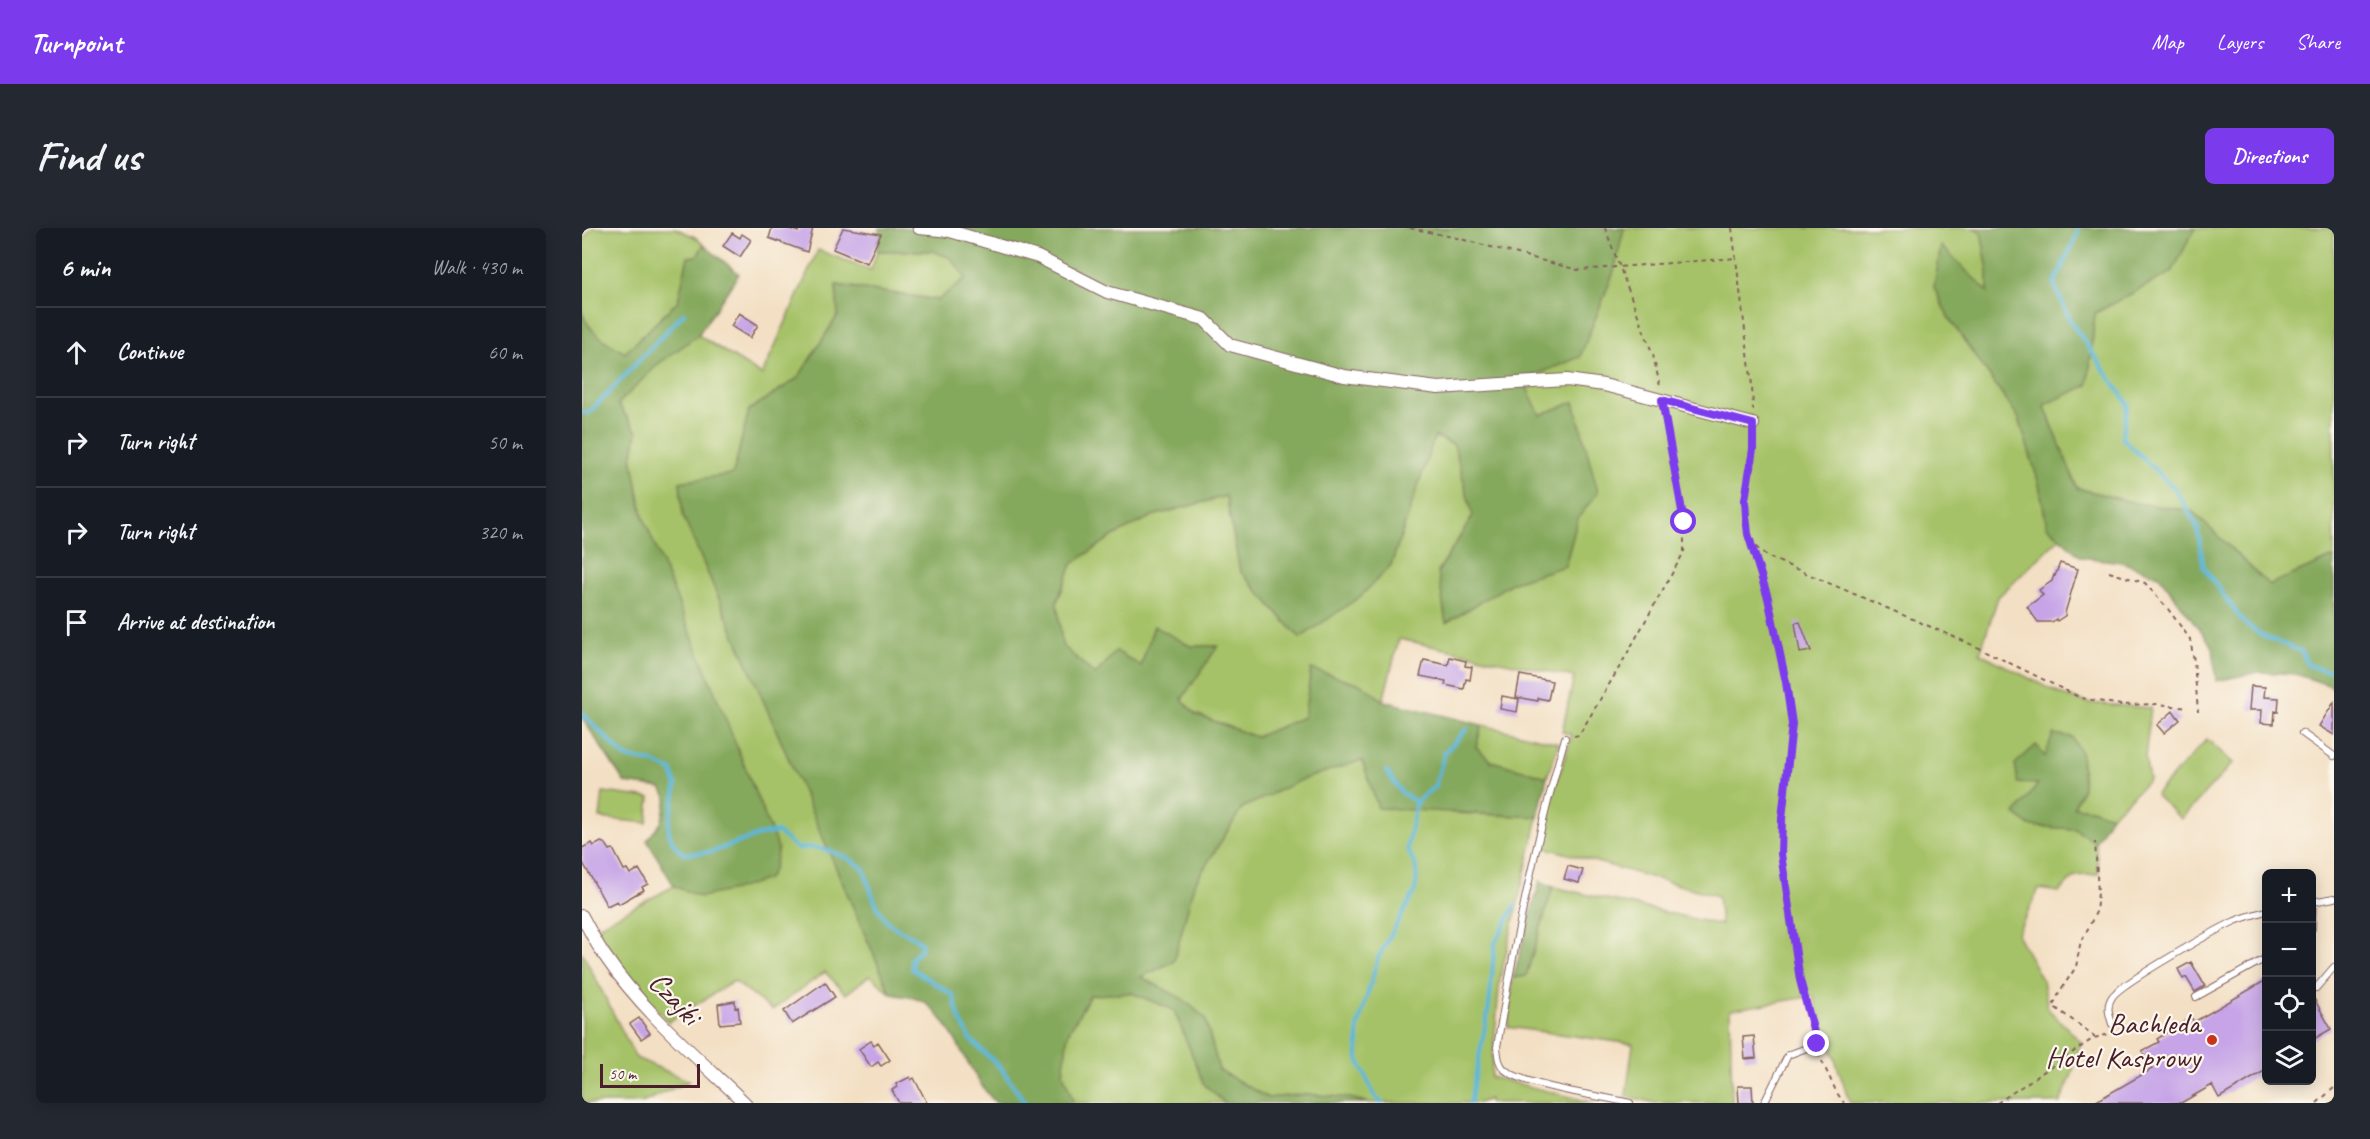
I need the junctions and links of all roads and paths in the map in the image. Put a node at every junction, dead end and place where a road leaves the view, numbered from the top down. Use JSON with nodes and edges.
{"nodes":[{"id":1,"x":919,"y":228,"type":"edge"},
{"id":2,"x":1410,"y":228,"type":"edge"},
{"id":3,"x":1605,"y":228,"type":"edge"},
{"id":4,"x":1732,"y":228,"type":"edge"},
{"id":5,"x":1737,"y":258,"type":"junction"},
{"id":6,"x":1621,"y":267,"type":"junction"},
{"id":7,"x":1662,"y":400,"type":"junction"},
{"id":8,"x":1753,"y":424,"type":"junction"},
{"id":9,"x":1748,"y":534,"type":"junction"},
{"id":10,"x":2109,"y":572,"type":"dead end"},
{"id":11,"x":2187,"y":708,"type":"dead end"},
{"id":12,"x":2198,"y":712,"type":"dead end"},
{"id":13,"x":2302,"y":734,"type":"dead end"},
{"id":14,"x":1565,"y":738,"type":"joint"},
{"id":15,"x":2334,"y":756,"type":"edge"},
{"id":16,"x":2094,"y":842,"type":"dead end"},
{"id":17,"x":2334,"y":898,"type":"edge"},
{"id":18,"x":2316,"y":901,"type":"edge"},
{"id":19,"x":2262,"y":912,"type":"edge"},
{"id":20,"x":582,"y":916,"type":"edge"},
{"id":21,"x":2262,"y":960,"type":"edge"},
{"id":22,"x":2334,"y":967,"type":"edge"},
{"id":23,"x":2316,"y":988,"type":"dead end"},
{"id":24,"x":2196,"y":997,"type":"dead end"},
{"id":25,"x":2112,"y":1024,"type":"joint"},
{"id":26,"x":2094,"y":1038,"type":"junction"},
{"id":27,"x":1817,"y":1044,"type":"junction"},
{"id":28,"x":2334,"y":1088,"type":"edge"},
{"id":29,"x":745,"y":1103,"type":"edge"},
{"id":30,"x":1630,"y":1103,"type":"edge"},
{"id":31,"x":1764,"y":1103,"type":"edge"},
{"id":32,"x":1844,"y":1103,"type":"edge"},
{"id":33,"x":1997,"y":1103,"type":"edge"},
{"id":34,"x":2317,"y":1103,"type":"edge"}],
"edges":[{"from":1,"to":7,"type":"street"},
{"from":2,"to":6,"type":"path"},
{"from":3,"to":6,"type":"path"},
{"from":4,"to":5,"type":"path"},
{"from":5,"to":6,"type":"path"},
{"from":5,"to":8,"type":"path"},
{"from":6,"to":7,"type":"path"},
{"from":7,"to":8,"type":"street"},
{"from":7,"to":14,"type":"path"},
{"from":8,"to":9,"type":"path"},
{"from":9,"to":11,"type":"path"},
{"from":9,"to":27,"type":"path"},
{"from":10,"to":12,"type":"path"},
{"from":13,"to":15,"type":"lane"},
{"from":14,"to":30,"type":"lane"},
{"from":16,"to":26,"type":"path"},
{"from":17,"to":18,"type":"lane"},
{"from":19,"to":25,"type":"lane"},
{"from":20,"to":29,"type":"street","name":"Czajki"},
{"from":21,"to":24,"type":"lane"},
{"from":22,"to":23,"type":"lane"},
{"from":25,"to":26,"type":"path"},
{"from":26,"to":33,"type":"path"},
{"from":27,"to":31,"type":"lane"},
{"from":27,"to":32,"type":"path"},
{"from":28,"to":34,"type":"path"}]}
